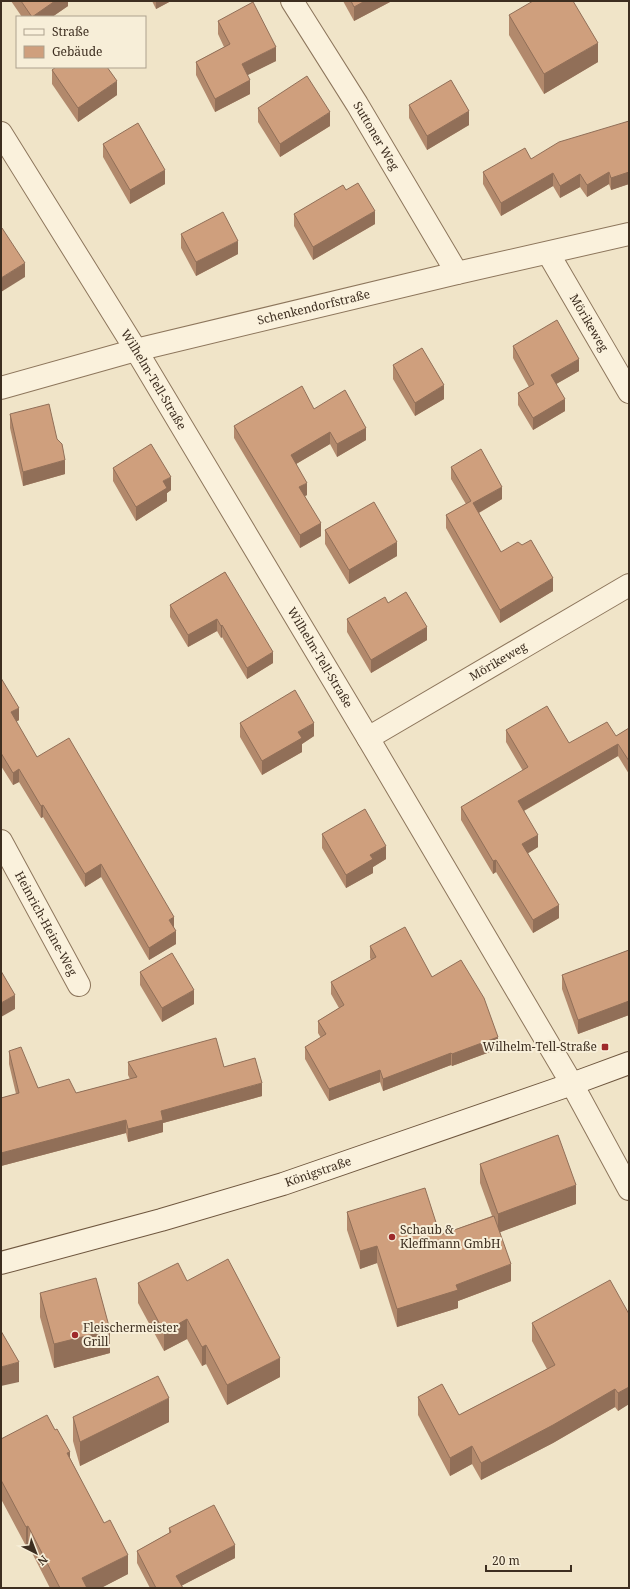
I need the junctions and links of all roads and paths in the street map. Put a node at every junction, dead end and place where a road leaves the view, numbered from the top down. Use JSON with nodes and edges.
{"nodes":[{"id":1,"x":292,"y":1,"type":"edge"},
{"id":2,"x":1,"y":133,"type":"edge"},
{"id":3,"x":629,"y":234,"type":"edge"},
{"id":4,"x":548,"y":253,"type":"junction"},
{"id":5,"x":457,"y":273,"type":"junction"},
{"id":6,"x":136,"y":350,"type":"junction"},
{"id":7,"x":1,"y":388,"type":"edge"},
{"id":8,"x":629,"y":392,"type":"edge"},
{"id":9,"x":629,"y":585,"type":"edge"},
{"id":10,"x":368,"y":738,"type":"junction"},
{"id":11,"x":1,"y":841,"type":"edge"},
{"id":12,"x":79,"y":985,"type":"dead end"},
{"id":13,"x":629,"y":1063,"type":"edge"},
{"id":14,"x":572,"y":1084,"type":"junction"},
{"id":15,"x":629,"y":1189,"type":"edge"},
{"id":16,"x":1,"y":1263,"type":"edge"}],
"edges":[{"from":1,"to":5,"type":"street","name":"Suttoner Weg"},
{"from":2,"to":6,"type":"street","name":"Wilhelm-Tell-Straße"},
{"from":3,"to":4,"type":"street","name":"Schenkendorfstraße"},
{"from":4,"to":5,"type":"street","name":"Schenkendorfstraße"},
{"from":4,"to":8,"type":"street","name":"Mörikeweg"},
{"from":5,"to":6,"type":"street","name":"Schenkendorfstraße"},
{"from":6,"to":7,"type":"street","name":"Schenkendorfstraße"},
{"from":6,"to":10,"type":"street","name":"Wilhelm-Tell-Straße"},
{"from":9,"to":10,"type":"street","name":"Mörikeweg"},
{"from":10,"to":14,"type":"street","name":"Wilhelm-Tell-Straße"},
{"from":11,"to":12,"type":"street","name":"Heinrich-Heine-Weg"},
{"from":13,"to":14,"type":"street","name":"Königstraße"},
{"from":14,"to":15,"type":"street","name":"Wilhelm-Tell-Straße"},
{"from":14,"to":16,"type":"street","name":"Königstraße"}]}
